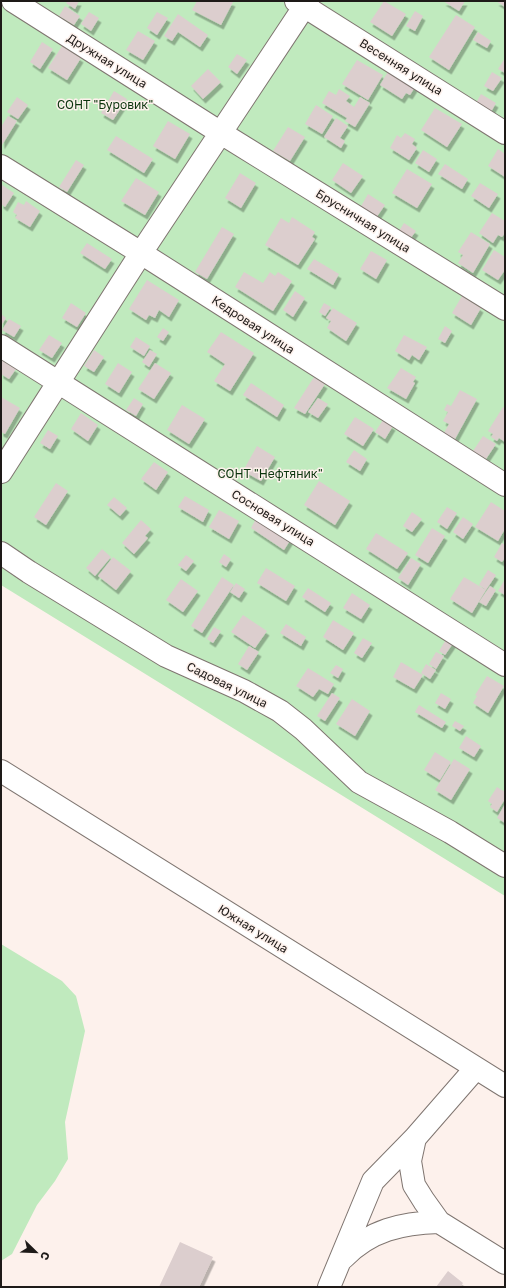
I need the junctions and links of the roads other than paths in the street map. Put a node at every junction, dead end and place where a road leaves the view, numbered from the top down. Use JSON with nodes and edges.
{"nodes":[{"id":1,"x":13,"y":1,"type":"edge"},
{"id":2,"x":303,"y":3,"type":"edge"},
{"id":3,"x":221,"y":133,"type":"junction"},
{"id":4,"x":505,"y":133,"type":"edge"},
{"id":5,"x":1,"y":166,"type":"edge"},
{"id":6,"x":141,"y":253,"type":"junction"},
{"id":7,"x":505,"y":309,"type":"edge"},
{"id":8,"x":1,"y":346,"type":"edge"},
{"id":9,"x":58,"y":382,"type":"junction"},
{"id":10,"x":1,"y":472,"type":"edge"},
{"id":11,"x":505,"y":486,"type":"edge"},
{"id":12,"x":1,"y":553,"type":"edge"},
{"id":13,"x":505,"y":665,"type":"edge"},
{"id":14,"x":1,"y":771,"type":"edge"},
{"id":15,"x":505,"y":866,"type":"edge"},
{"id":16,"x":476,"y":1068,"type":"junction"},
{"id":17,"x":505,"y":1086,"type":"edge"},
{"id":18,"x":415,"y":1138,"type":"junction"},
{"id":19,"x":439,"y":1222,"type":"junction"},
{"id":20,"x":505,"y":1263,"type":"edge"},
{"id":21,"x":337,"y":1264,"type":"junction"},
{"id":22,"x":329,"y":1287,"type":"edge"}],
"edges":[{"from":1,"to":3,"type":"street","name":"Дружная улица"},
{"from":2,"to":3,"type":"street"},
{"from":2,"to":4,"type":"street","name":"Весенняя улица"},
{"from":3,"to":6,"type":"street"},
{"from":3,"to":7,"type":"street","name":"Брусничная улица"},
{"from":5,"to":6,"type":"street","name":"Кедровая улица"},
{"from":6,"to":9,"type":"street"},
{"from":6,"to":11,"type":"street","name":"Кедровая улица"},
{"from":8,"to":9,"type":"street","name":"Сосновая улица"},
{"from":9,"to":10,"type":"street"},
{"from":9,"to":13,"type":"street","name":"Сосновая улица"},
{"from":12,"to":15,"type":"street","name":"Садовая улица"},
{"from":14,"to":16,"type":"street","name":"Южная улица"},
{"from":16,"to":17,"type":"street","name":"Южная улица"},
{"from":16,"to":18,"type":"street"},
{"from":18,"to":19,"type":"street"},
{"from":18,"to":21,"type":"street"},
{"from":19,"to":20,"type":"street"},
{"from":19,"to":21,"type":"street"},
{"from":21,"to":22,"type":"street"}]}
